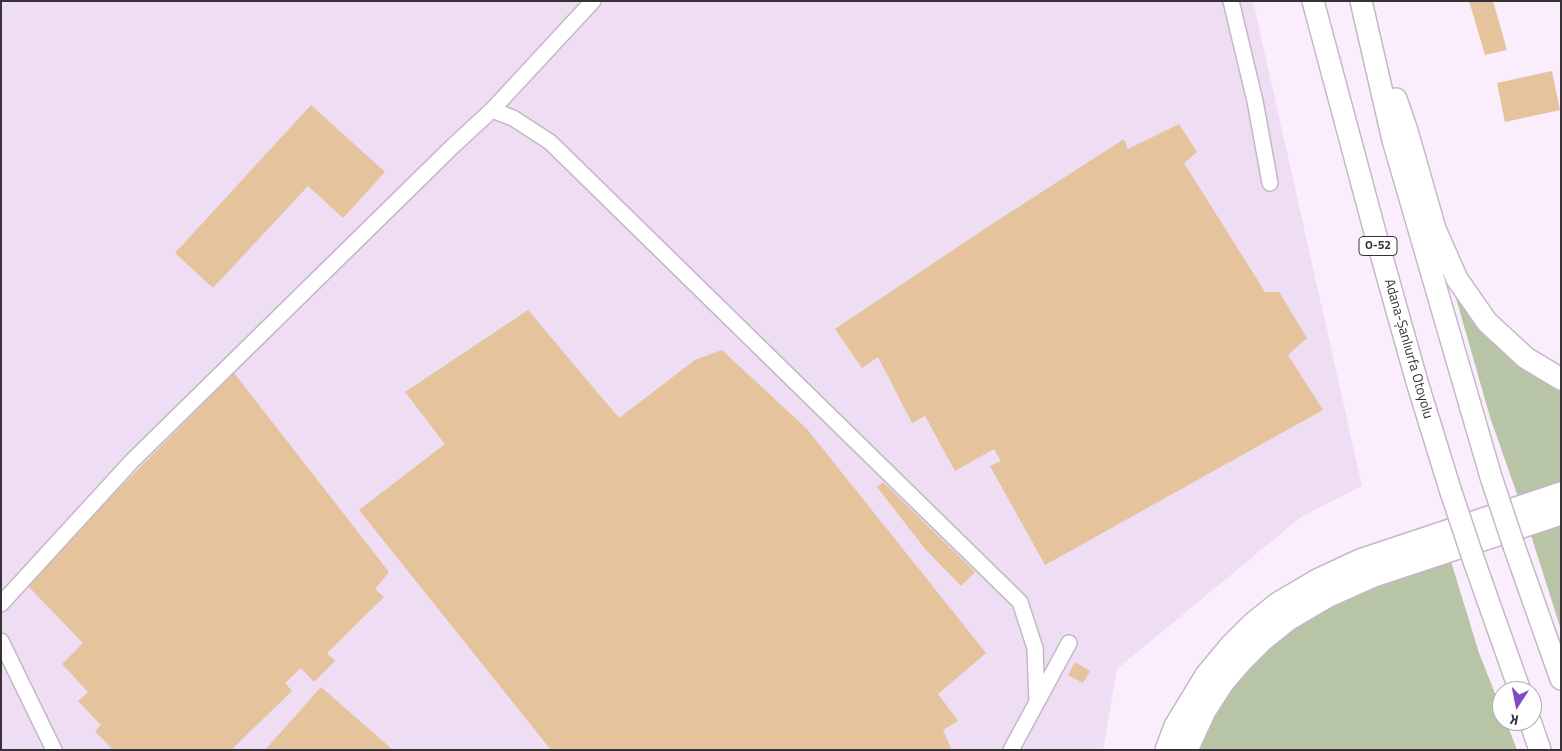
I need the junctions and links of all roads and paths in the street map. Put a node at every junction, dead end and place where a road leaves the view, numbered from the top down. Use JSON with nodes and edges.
{"nodes":[{"id":1,"x":593,"y":1,"type":"edge"},
{"id":2,"x":1231,"y":1,"type":"edge"},
{"id":3,"x":1313,"y":1,"type":"edge"},
{"id":4,"x":1362,"y":1,"type":"edge"},
{"id":5,"x":492,"y":110,"type":"junction"},
{"id":6,"x":1270,"y":183,"type":"dead end"},
{"id":7,"x":1561,"y":379,"type":"edge"},
{"id":8,"x":1561,"y":494,"type":"edge"},
{"id":9,"x":1561,"y":514,"type":"edge"},
{"id":10,"x":1,"y":604,"type":"edge"},
{"id":11,"x":1,"y":641,"type":"edge"},
{"id":12,"x":1069,"y":643,"type":"dead end"},
{"id":13,"x":1561,"y":679,"type":"edge"},
{"id":14,"x":1516,"y":681,"type":"edge"},
{"id":15,"x":1037,"y":702,"type":"junction"},
{"id":16,"x":1531,"y":731,"type":"edge"},
{"id":17,"x":1533,"y":731,"type":"edge"},
{"id":18,"x":54,"y":750,"type":"edge"},
{"id":19,"x":1011,"y":750,"type":"edge"},
{"id":20,"x":1166,"y":750,"type":"edge"},
{"id":21,"x":1187,"y":750,"type":"edge"},
{"id":22,"x":1533,"y":750,"type":"edge"},
{"id":23,"x":1540,"y":750,"type":"edge"}],
"edges":[{"from":1,"to":5,"type":"street"},
{"from":2,"to":6,"type":"street"},
{"from":3,"to":14,"type":"highway","name":"Adana-Şanlıurfa Otoyolu","number":"O-52","bridge":true},
{"from":4,"to":7,"type":"highway"},
{"from":4,"to":13,"type":"highway","bridge":true},
{"from":5,"to":10,"type":"street"},
{"from":5,"to":15,"type":"street"},
{"from":8,"to":20,"type":"highway"},
{"from":9,"to":21,"type":"highway"},
{"from":11,"to":18,"type":"street"},
{"from":12,"to":15,"type":"street"},
{"from":15,"to":19,"type":"street"},
{"from":16,"to":22,"type":"highway"},
{"from":17,"to":23,"type":"highway"}]}
